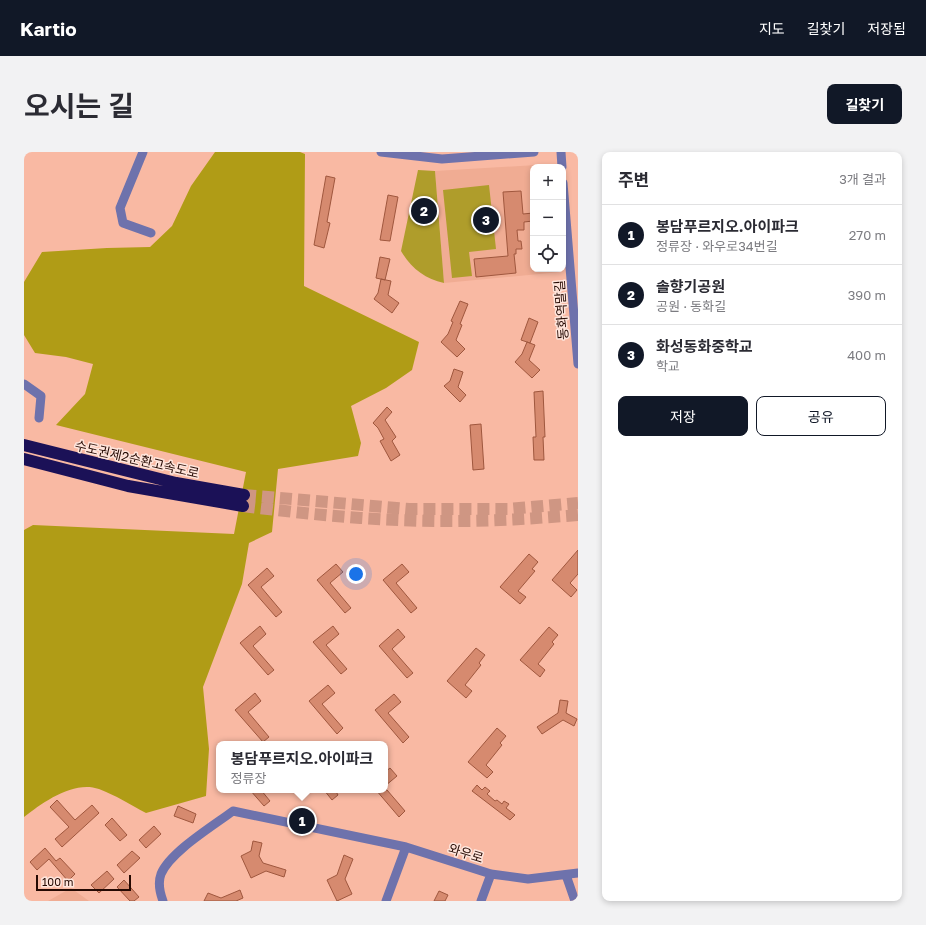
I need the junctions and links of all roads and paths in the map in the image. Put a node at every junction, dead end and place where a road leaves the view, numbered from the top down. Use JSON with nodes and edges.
{"nodes":[{"id":1,"x":143,"y":152,"type":"edge"},
{"id":2,"x":381,"y":152,"type":"edge"},
{"id":3,"x":534,"y":152,"type":"edge"},
{"id":4,"x":560,"y":152,"type":"edge"},
{"id":5,"x":420,"y":154,"type":"edge"},
{"id":6,"x":562,"y":164,"type":"edge"},
{"id":7,"x":565,"y":200,"type":"edge"},
{"id":8,"x":151,"y":233,"type":"dead end"},
{"id":9,"x":576,"y":308,"type":"edge"},
{"id":10,"x":578,"y":364,"type":"edge"},
{"id":11,"x":24,"y":384,"type":"edge"},
{"id":12,"x":39,"y":418,"type":"dead end"},
{"id":13,"x":24,"y":445,"type":"edge"},
{"id":14,"x":26,"y":460,"type":"edge"},
{"id":15,"x":406,"y":847,"type":"junction"},
{"id":16,"x":578,"y":873,"type":"edge"},
{"id":17,"x":491,"y":874,"type":"junction"},
{"id":18,"x":566,"y":875,"type":"junction"},
{"id":19,"x":162,"y":901,"type":"edge"},
{"id":20,"x":386,"y":901,"type":"edge"},
{"id":21,"x":481,"y":901,"type":"edge"},
{"id":22,"x":575,"y":901,"type":"edge"}],
"edges":[{"from":1,"to":8,"type":"street"},
{"from":2,"to":5,"type":"street"},
{"from":3,"to":5,"type":"street"},
{"from":4,"to":6,"type":"street"},
{"from":7,"to":9,"type":"street","name":"동화역말길"},
{"from":9,"to":10,"type":"street","name":"동화역말길"},
{"from":11,"to":12,"type":"street"},
{"from":13,"to":14,"type":"highway","name":"수도권제2순환고속도로"},
{"from":15,"to":17,"type":"street","name":"와우로"},
{"from":15,"to":19,"type":"street","name":"와우로"},
{"from":15,"to":20,"type":"street"},
{"from":16,"to":18,"type":"street","name":"와우로"},
{"from":17,"to":18,"type":"street","name":"와우로"},
{"from":17,"to":21,"type":"street"},
{"from":18,"to":22,"type":"street"}]}
